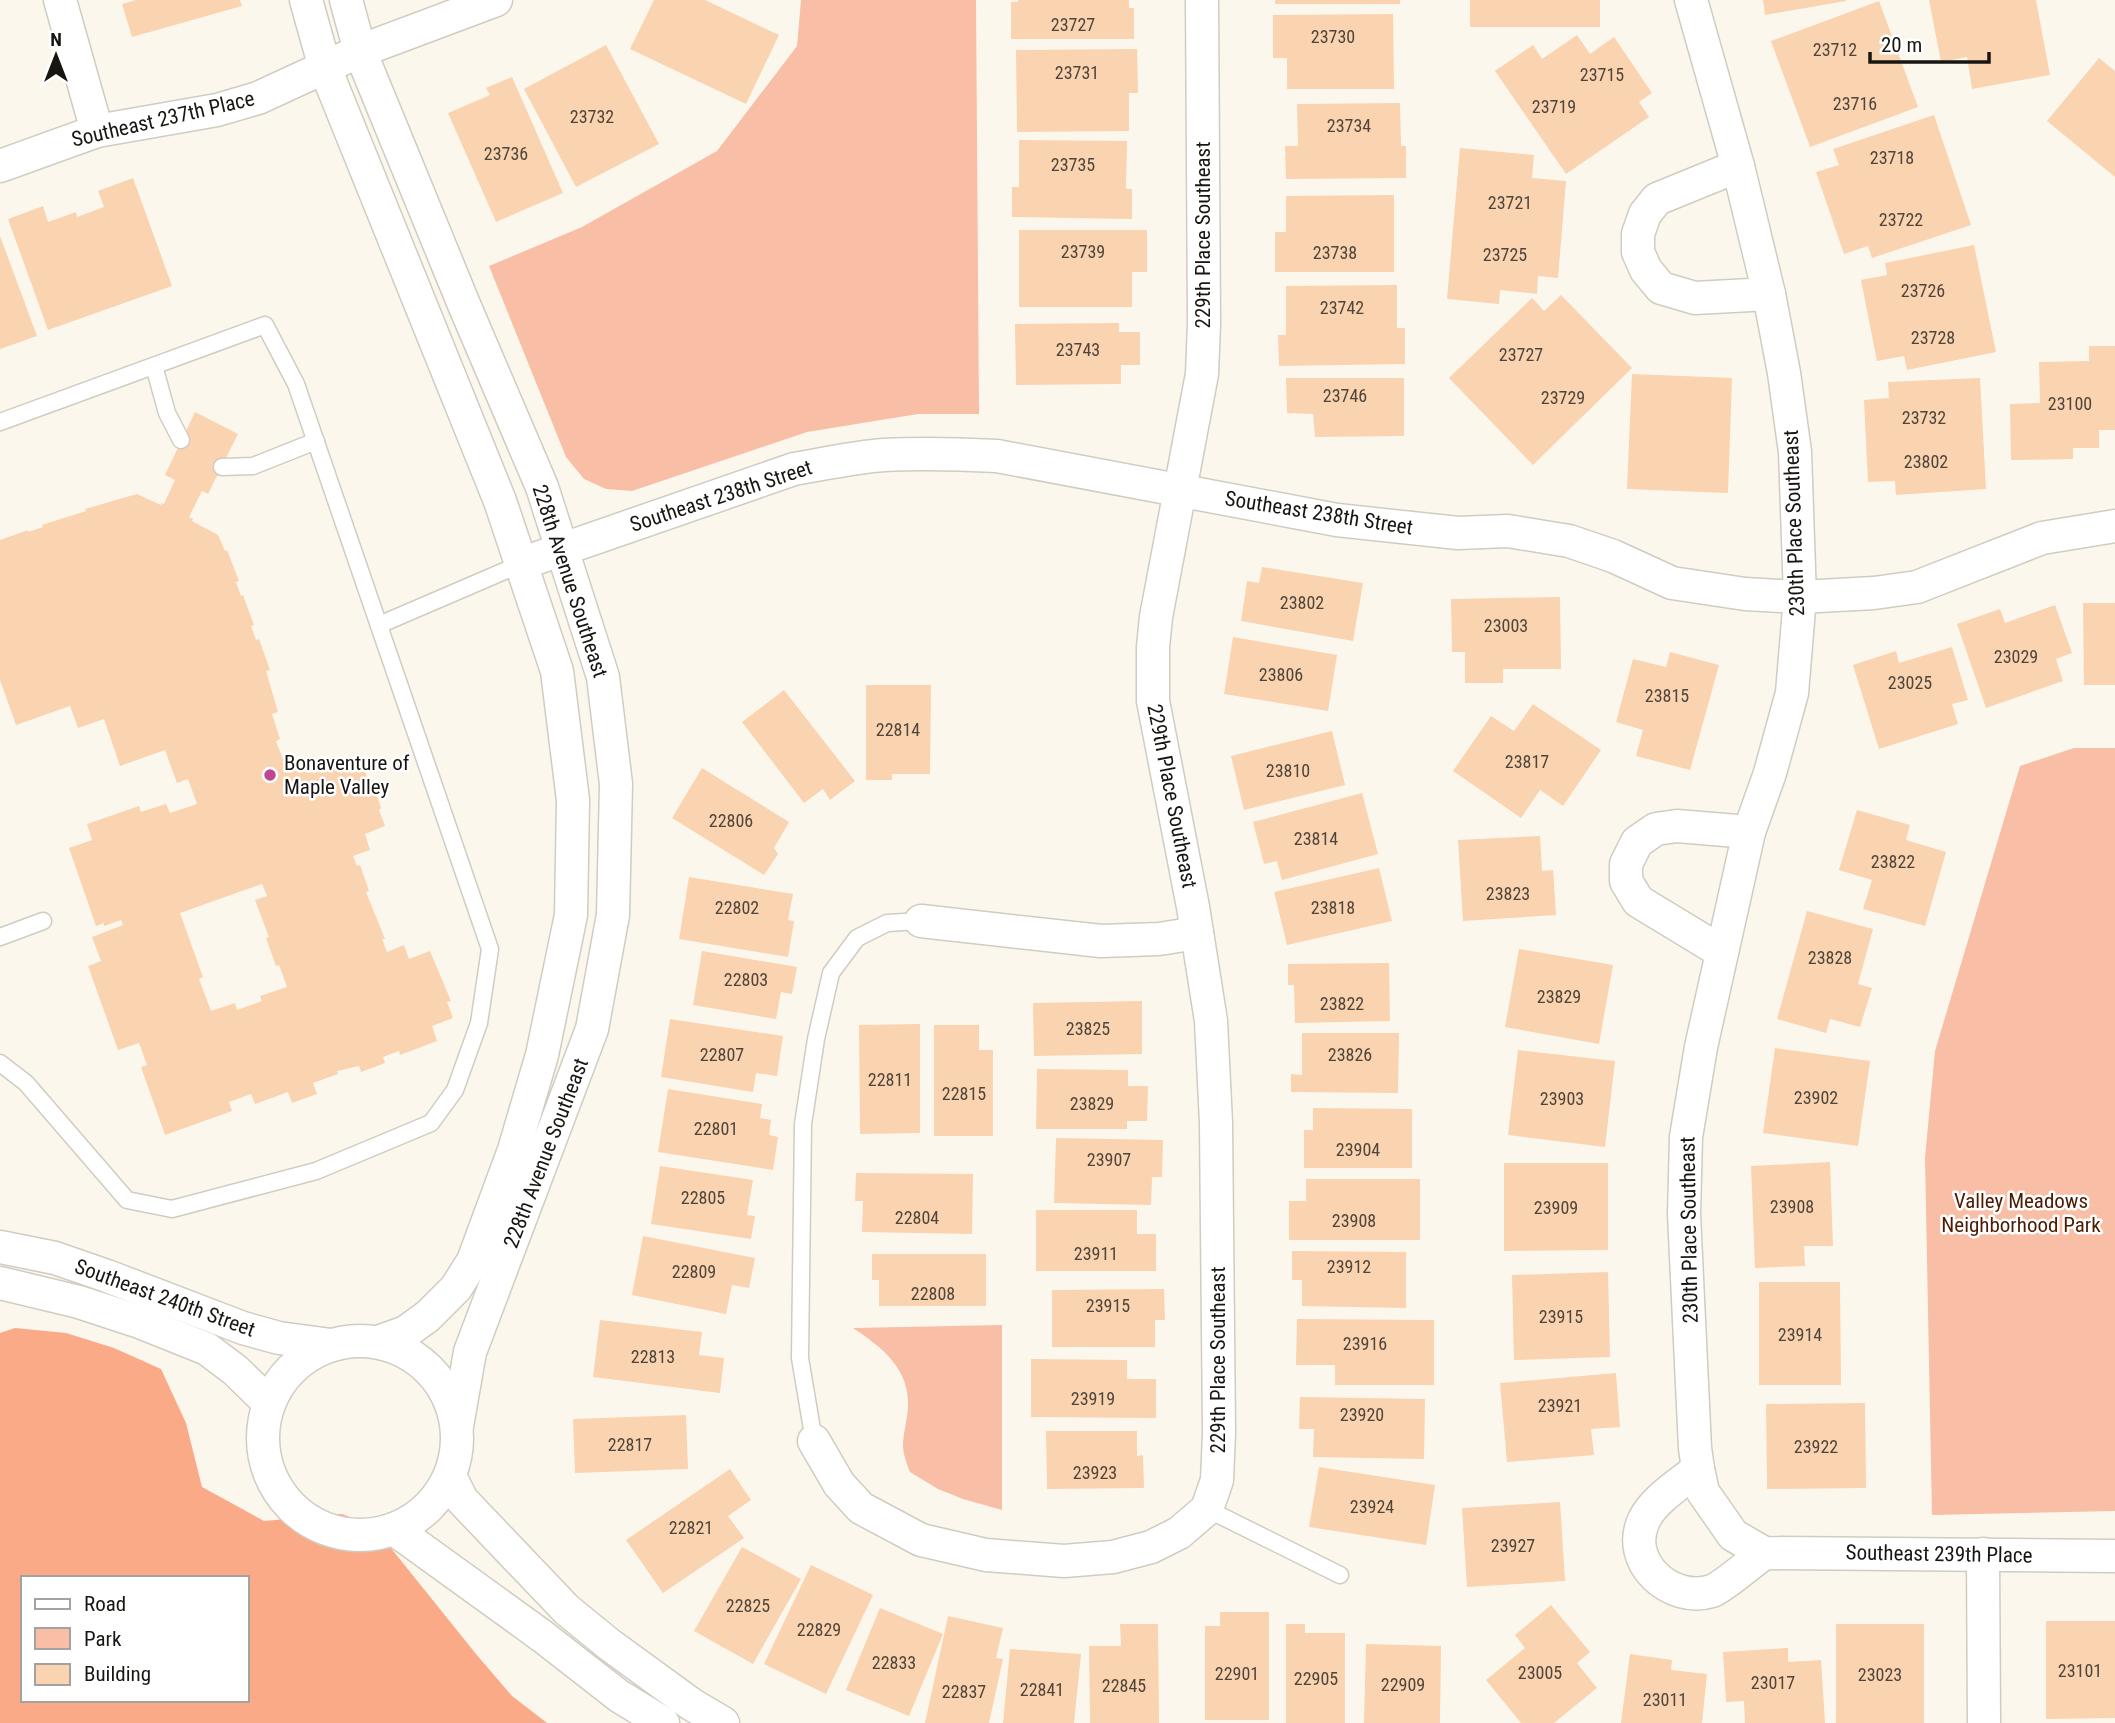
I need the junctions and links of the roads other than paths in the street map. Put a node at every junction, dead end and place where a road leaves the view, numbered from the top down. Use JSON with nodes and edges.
{"nodes":[{"id":1,"x":60,"y":0,"type":"edge"},
{"id":2,"x":306,"y":0,"type":"edge"},
{"id":3,"x":346,"y":0,"type":"edge"},
{"id":4,"x":496,"y":0,"type":"edge"},
{"id":5,"x":1202,"y":0,"type":"edge"},
{"id":6,"x":1691,"y":0,"type":"edge"},
{"id":7,"x":360,"y":51,"type":"junction"},
{"id":8,"x":325,"y":68,"type":"junction"},
{"id":9,"x":97,"y":131,"type":"junction"},
{"id":10,"x":0,"y":166,"type":"edge"},
{"id":11,"x":1738,"y":166,"type":"junction"},
{"id":12,"x":1769,"y":294,"type":"junction"},
{"id":13,"x":154,"y":366,"type":"junction"},
{"id":14,"x":0,"y":422,"type":"edge"},
{"id":15,"x":181,"y":440,"type":"dead end"},
{"id":16,"x":316,"y":441,"type":"junction"},
{"id":17,"x":222,"y":467,"type":"dead end"},
{"id":18,"x":1180,"y":491,"type":"junction"},
{"id":19,"x":2115,"y":526,"type":"edge"},
{"id":20,"x":562,"y":548,"type":"junction"},
{"id":21,"x":523,"y":563,"type":"junction"},
{"id":22,"x":1800,"y":597,"type":"junction"},
{"id":23,"x":379,"y":625,"type":"junction"},
{"id":24,"x":1749,"y":832,"type":"junction"},
{"id":25,"x":43,"y":921,"type":"dead end"},
{"id":26,"x":921,"y":921,"type":"joint"},
{"id":27,"x":1197,"y":933,"type":"junction"},
{"id":28,"x":0,"y":937,"type":"edge"},
{"id":29,"x":1722,"y":952,"type":"junction"},
{"id":30,"x":0,"y":1063,"type":"edge"},
{"id":31,"x":0,"y":1247,"type":"edge"},
{"id":32,"x":0,"y":1283,"type":"edge"},
{"id":33,"x":378,"y":1342,"type":"junction"},
{"id":34,"x":331,"y":1345,"type":"junction"},
{"id":35,"x":269,"y":1403,"type":"junction"},
{"id":36,"x":457,"y":1426,"type":"junction"},
{"id":37,"x":814,"y":1441,"type":"joint"},
{"id":38,"x":1698,"y":1469,"type":"junction"},
{"id":39,"x":450,"y":1476,"type":"junction"},
{"id":40,"x":1207,"y":1509,"type":"junction"},
{"id":41,"x":394,"y":1529,"type":"junction"},
{"id":42,"x":1763,"y":1553,"type":"junction"},
{"id":43,"x":1983,"y":1554,"type":"junction"},
{"id":44,"x":2115,"y":1556,"type":"edge"},
{"id":45,"x":1339,"y":1575,"type":"dead end"},
{"id":46,"x":663,"y":1723,"type":"edge"},
{"id":47,"x":723,"y":1723,"type":"edge"},
{"id":48,"x":1984,"y":1723,"type":"edge"}],
"edges":[{"from":1,"to":9,"type":"street"},
{"from":2,"to":8,"type":"street","name":"228th Avenue Southeast"},
{"from":3,"to":7,"type":"street","name":"228th Avenue Southeast"},
{"from":4,"to":7,"type":"street","name":"Southeast 237th Place"},
{"from":5,"to":18,"type":"street","name":"229th Place Southeast"},
{"from":6,"to":11,"type":"street","name":"230th Place Southeast"},
{"from":7,"to":8,"type":"street","name":"Southeast 237th Place"},
{"from":7,"to":20,"type":"street","name":"228th Avenue Southeast"},
{"from":8,"to":9,"type":"street","name":"Southeast 237th Place"},
{"from":8,"to":21,"type":"street","name":"228th Avenue Southeast"},
{"from":9,"to":10,"type":"street","name":"Southeast 237th Place"},
{"from":11,"to":12,"type":"street","name":"230th Place Southeast"},
{"from":11,"to":12,"type":"street"},
{"from":12,"to":22,"type":"street","name":"230th Place Southeast"},
{"from":13,"to":14,"type":"lane"},
{"from":13,"to":15,"type":"lane"},
{"from":13,"to":16,"type":"lane"},
{"from":16,"to":17,"type":"lane"},
{"from":16,"to":23,"type":"lane"},
{"from":18,"to":20,"type":"street","name":"Southeast 238th Street"},
{"from":18,"to":22,"type":"street","name":"Southeast 238th Street"},
{"from":18,"to":27,"type":"street","name":"229th Place Southeast"},
{"from":19,"to":22,"type":"street","name":"Southeast 238th Street"},
{"from":20,"to":21,"type":"street","name":"Southeast 238th Street"},
{"from":20,"to":36,"type":"street","name":"228th Avenue Southeast"},
{"from":21,"to":23,"type":"lane"},
{"from":21,"to":33,"type":"street","name":"228th Avenue Southeast"},
{"from":22,"to":24,"type":"street","name":"230th Place Southeast"},
{"from":23,"to":30,"type":"lane"},
{"from":24,"to":29,"type":"street","name":"230th Place Southeast"},
{"from":24,"to":29,"type":"street"},
{"from":25,"to":28,"type":"lane"},
{"from":26,"to":27,"type":"street"},
{"from":26,"to":37,"type":"lane"},
{"from":27,"to":40,"type":"street","name":"229th Place Southeast"},
{"from":29,"to":38,"type":"street","name":"230th Place Southeast"},
{"from":31,"to":34,"type":"street","name":"Southeast 240th Street"},
{"from":32,"to":35,"type":"street","name":"Southeast 240th Street"},
{"from":33,"to":34,"type":"street"},
{"from":33,"to":36,"type":"street"},
{"from":34,"to":35,"type":"street"},
{"from":35,"to":41,"type":"street"},
{"from":36,"to":39,"type":"street"},
{"from":37,"to":40,"type":"street"},
{"from":38,"to":42,"type":"street","name":"230th Place Southeast"},
{"from":38,"to":42,"type":"street"},
{"from":39,"to":41,"type":"street"},
{"from":39,"to":47,"type":"street"},
{"from":40,"to":45,"type":"lane"},
{"from":41,"to":46,"type":"street"},
{"from":42,"to":43,"type":"street","name":"Southeast 239th Place"},
{"from":43,"to":44,"type":"street","name":"Southeast 239th Place"},
{"from":43,"to":48,"type":"street"}]}
